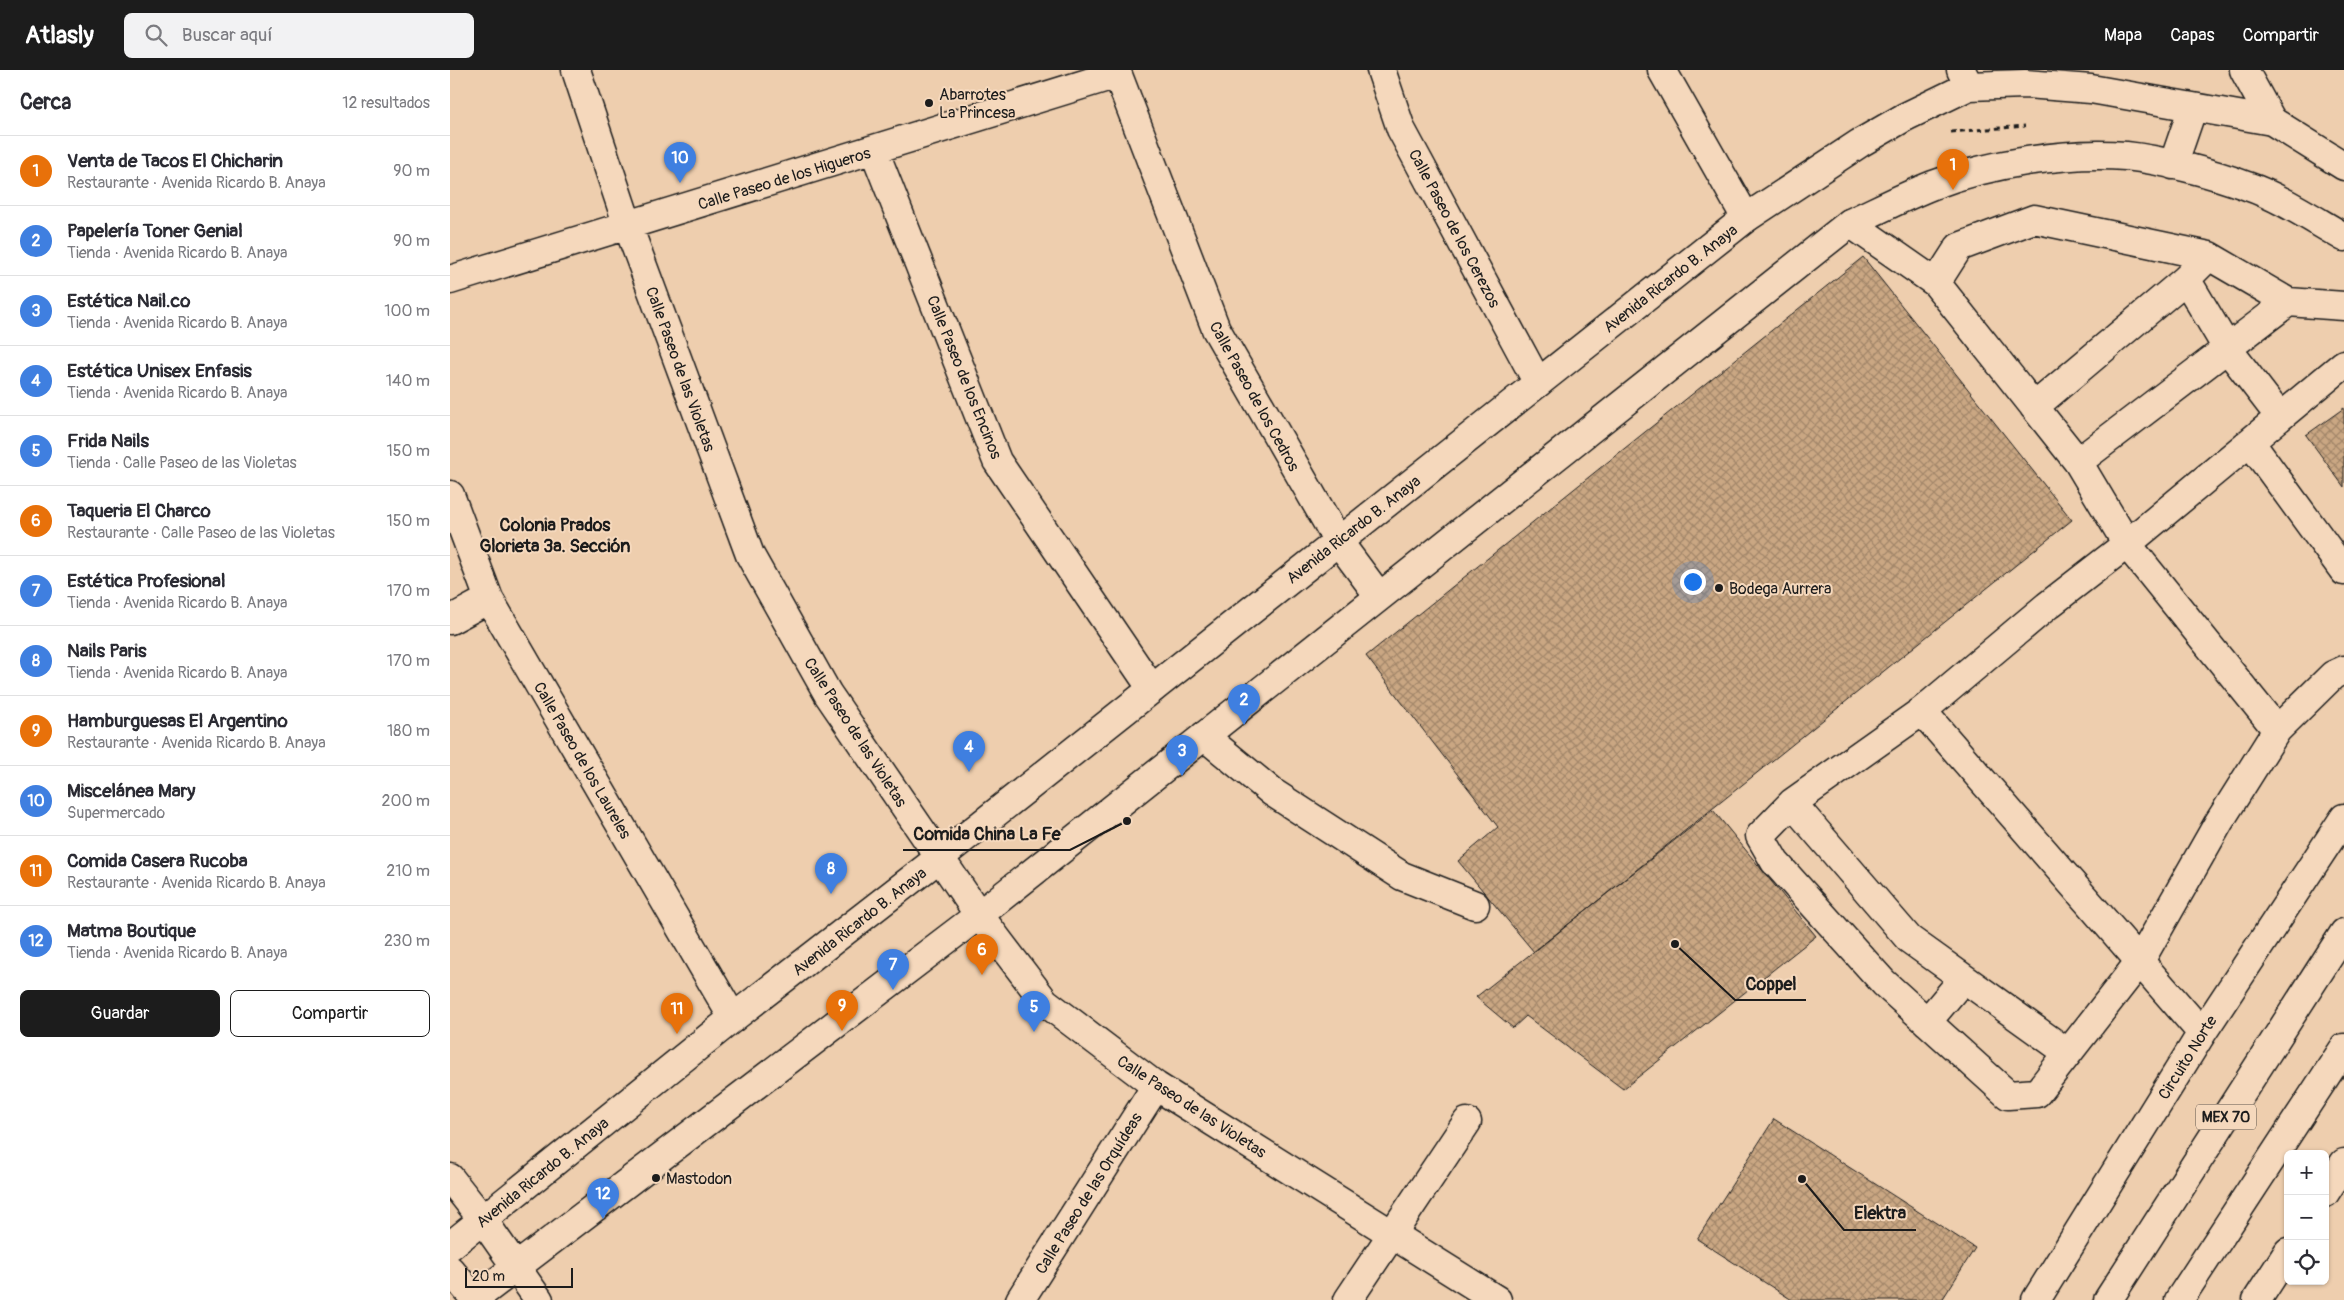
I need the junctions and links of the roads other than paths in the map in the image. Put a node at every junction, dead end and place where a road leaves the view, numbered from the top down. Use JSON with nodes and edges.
{"nodes":[{"id":1,"x":576,"y":70,"type":"edge"},
{"id":2,"x":1381,"y":70,"type":"edge"},
{"id":3,"x":1662,"y":70,"type":"edge"},
{"id":4,"x":2244,"y":70,"type":"edge"},
{"id":5,"x":1116,"y":72,"type":"edge"},
{"id":6,"x":1965,"y":78,"type":"edge"},
{"id":7,"x":2193,"y":107,"type":"junction"},
{"id":8,"x":2272,"y":121,"type":"junction"},
{"id":9,"x":874,"y":150,"type":"junction"},
{"id":10,"x":2173,"y":165,"type":"junction"},
{"id":11,"x":2344,"y":166,"type":"edge"},
{"id":12,"x":1746,"y":218,"type":"junction"},
{"id":13,"x":1850,"y":223,"type":"junction"},
{"id":14,"x":628,"y":226,"type":"junction"},
{"id":15,"x":2344,"y":238,"type":"edge"},
{"id":16,"x":2209,"y":256,"type":"junction"},
{"id":17,"x":2186,"y":279,"type":"junction"},
{"id":18,"x":450,"y":280,"type":"edge"},
{"id":19,"x":1936,"y":283,"type":"junction"},
{"id":20,"x":2288,"y":302,"type":"junction"},
{"id":21,"x":2342,"y":310,"type":"edge"},
{"id":22,"x":2227,"y":348,"type":"junction"},
{"id":23,"x":2344,"y":364,"type":"edge"},
{"id":24,"x":1538,"y":383,"type":"junction"},
{"id":25,"x":2034,"y":407,"type":"junction"},
{"id":26,"x":2280,"y":418,"type":"junction"},
{"id":27,"x":2250,"y":442,"type":"junction"},
{"id":28,"x":2078,"y":462,"type":"junction"},
{"id":29,"x":450,"y":495,"type":"edge"},
{"id":30,"x":1338,"y":541,"type":"junction"},
{"id":31,"x":2127,"y":544,"type":"junction"},
{"id":32,"x":459,"y":547,"type":"edge"},
{"id":33,"x":2344,"y":571,"type":"edge"},
{"id":34,"x":1379,"y":596,"type":"junction"},
{"id":35,"x":489,"y":599,"type":"junction"},
{"id":36,"x":450,"y":620,"type":"edge"},
{"id":37,"x":2344,"y":670,"type":"edge"},
{"id":38,"x":1152,"y":688,"type":"junction"},
{"id":39,"x":1922,"y":711,"type":"junction"},
{"id":40,"x":2276,"y":730,"type":"junction"},
{"id":41,"x":1204,"y":736,"type":"junction"},
{"id":42,"x":1792,"y":803,"type":"junction"},
{"id":43,"x":2344,"y":818,"type":"edge"},
{"id":44,"x":940,"y":858,"type":"junction"},
{"id":45,"x":1475,"y":905,"type":"dead end"},
{"id":46,"x":979,"y":915,"type":"junction"},
{"id":47,"x":2344,"y":933,"type":"edge"},
{"id":48,"x":2140,"y":961,"type":"junction"},
{"id":49,"x":1963,"y":979,"type":"junction"},
{"id":50,"x":733,"y":1018,"type":"junction"},
{"id":51,"x":1927,"y":1022,"type":"junction"},
{"id":52,"x":2202,"y":1033,"type":"junction"},
{"id":53,"x":2344,"y":1048,"type":"edge"},
{"id":54,"x":2068,"y":1053,"type":"junction"},
{"id":55,"x":1156,"y":1086,"type":"junction"},
{"id":56,"x":1467,"y":1122,"type":"dead end"},
{"id":57,"x":2344,"y":1163,"type":"edge"},
{"id":58,"x":450,"y":1178,"type":"edge"},
{"id":59,"x":2329,"y":1187,"type":"edge"},
{"id":60,"x":483,"y":1220,"type":"junction"},
{"id":61,"x":1392,"y":1234,"type":"junction"},
{"id":62,"x":450,"y":1246,"type":"edge"},
{"id":63,"x":2284,"y":1258,"type":"edge"},
{"id":64,"x":515,"y":1268,"type":"junction"},
{"id":65,"x":450,"y":1270,"type":"edge"},
{"id":66,"x":475,"y":1300,"type":"edge"},
{"id":67,"x":540,"y":1300,"type":"edge"},
{"id":68,"x":1020,"y":1300,"type":"edge"},
{"id":69,"x":1348,"y":1300,"type":"edge"},
{"id":70,"x":1497,"y":1300,"type":"edge"},
{"id":71,"x":2036,"y":1300,"type":"edge"},
{"id":72,"x":2108,"y":1300,"type":"edge"},
{"id":73,"x":2180,"y":1300,"type":"edge"},
{"id":74,"x":2257,"y":1300,"type":"edge"}],
"edges":[{"from":1,"to":14,"type":"street","name":"Calle Paseo de las Violetas"},
{"from":2,"to":24,"type":"street","name":"Calle Paseo de los Cerezos"},
{"from":3,"to":12,"type":"street"},
{"from":4,"to":8,"type":"street"},
{"from":5,"to":9,"type":"street","name":"Calle Paseo de los Higueros"},
{"from":5,"to":30,"type":"street","name":"Calle Paseo de los Cedros"},
{"from":6,"to":7,"type":"street","name":"Avenida Ricardo B. Anaya"},
{"from":6,"to":12,"type":"street","name":"Avenida Ricardo B. Anaya"},
{"from":7,"to":8,"type":"street","name":"Avenida Ricardo B. Anaya"},
{"from":7,"to":10,"type":"street"},
{"from":8,"to":11,"type":"street","name":"Avenida Ricardo B. Anaya"},
{"from":9,"to":14,"type":"street","name":"Calle Paseo de los Higueros"},
{"from":9,"to":38,"type":"street","name":"Calle Paseo de los Encinos"},
{"from":10,"to":13,"type":"street"},
{"from":10,"to":15,"type":"street"},
{"from":12,"to":24,"type":"street","name":"Avenida Ricardo B. Anaya"},
{"from":13,"to":19,"type":"street"},
{"from":13,"to":34,"type":"street"},
{"from":14,"to":18,"type":"street","name":"Calle Paseo de los Higueros"},
{"from":14,"to":44,"type":"street","name":"Calle Paseo de las Violetas"},
{"from":16,"to":17,"type":"street"},
{"from":16,"to":19,"type":"street"},
{"from":16,"to":20,"type":"street"},
{"from":17,"to":22,"type":"street"},
{"from":17,"to":25,"type":"street"},
{"from":19,"to":25,"type":"street"},
{"from":20,"to":21,"type":"street"},
{"from":20,"to":22,"type":"street"},
{"from":22,"to":26,"type":"street"},
{"from":22,"to":28,"type":"street"},
{"from":23,"to":26,"type":"street"},
{"from":24,"to":30,"type":"street","name":"Avenida Ricardo B. Anaya"},
{"from":25,"to":28,"type":"street"},
{"from":26,"to":27,"type":"street"},
{"from":27,"to":31,"type":"street"},
{"from":27,"to":33,"type":"street"},
{"from":28,"to":31,"type":"street"},
{"from":29,"to":32,"type":"street","name":"Calle Paseo de los Laureles"},
{"from":30,"to":34,"type":"street","name":"Calle Paseo de los Cedros"},
{"from":30,"to":38,"type":"street","name":"Avenida Ricardo B. Anaya"},
{"from":31,"to":39,"type":"street"},
{"from":31,"to":40,"type":"street"},
{"from":32,"to":35,"type":"street","name":"Calle Paseo de los Laureles"},
{"from":34,"to":41,"type":"street"},
{"from":35,"to":36,"type":"street"},
{"from":35,"to":50,"type":"street","name":"Calle Paseo de los Laureles"},
{"from":37,"to":40,"type":"street"},
{"from":38,"to":44,"type":"street","name":"Avenida Ricardo B. Anaya"},
{"from":39,"to":42,"type":"street"},
{"from":39,"to":48,"type":"street"},
{"from":40,"to":48,"type":"street"},
{"from":41,"to":45,"type":"street"},
{"from":41,"to":46,"type":"street"},
{"from":42,"to":49,"type":"street"},
{"from":42,"to":51,"type":"street"},
{"from":43,"to":52,"type":"street","name":"Circuito Norte"},
{"from":44,"to":46,"type":"street","name":"Calle Paseo de las Violetas"},
{"from":44,"to":50,"type":"street","name":"Avenida Ricardo B. Anaya"},
{"from":46,"to":55,"type":"street","name":"Calle Paseo de las Violetas"},
{"from":46,"to":64,"type":"street"},
{"from":47,"to":72,"type":"street","number":"MEX 70"},
{"from":48,"to":52,"type":"street"},
{"from":48,"to":54,"type":"street"},
{"from":49,"to":51,"type":"street"},
{"from":49,"to":54,"type":"street"},
{"from":50,"to":60,"type":"street","name":"Avenida Ricardo B. Anaya"},
{"from":51,"to":54,"type":"street"},
{"from":52,"to":71,"type":"street","name":"Circuito Norte"},
{"from":53,"to":73,"type":"street"},
{"from":55,"to":61,"type":"street","name":"Calle Paseo de las Violetas"},
{"from":55,"to":68,"type":"street","name":"Calle Paseo de las Orquídeas"},
{"from":56,"to":61,"type":"street"},
{"from":57,"to":59,"type":"street"},
{"from":58,"to":60,"type":"street"},
{"from":60,"to":62,"type":"street","name":"Avenida Ricardo B. Anaya"},
{"from":60,"to":64,"type":"street"},
{"from":61,"to":69,"type":"street"},
{"from":61,"to":70,"type":"street","name":"Calle Paseo de las Violetas"},
{"from":63,"to":74,"type":"street"},
{"from":64,"to":66,"type":"street"},
{"from":64,"to":67,"type":"street"},
{"from":65,"to":66,"type":"street"}]}
